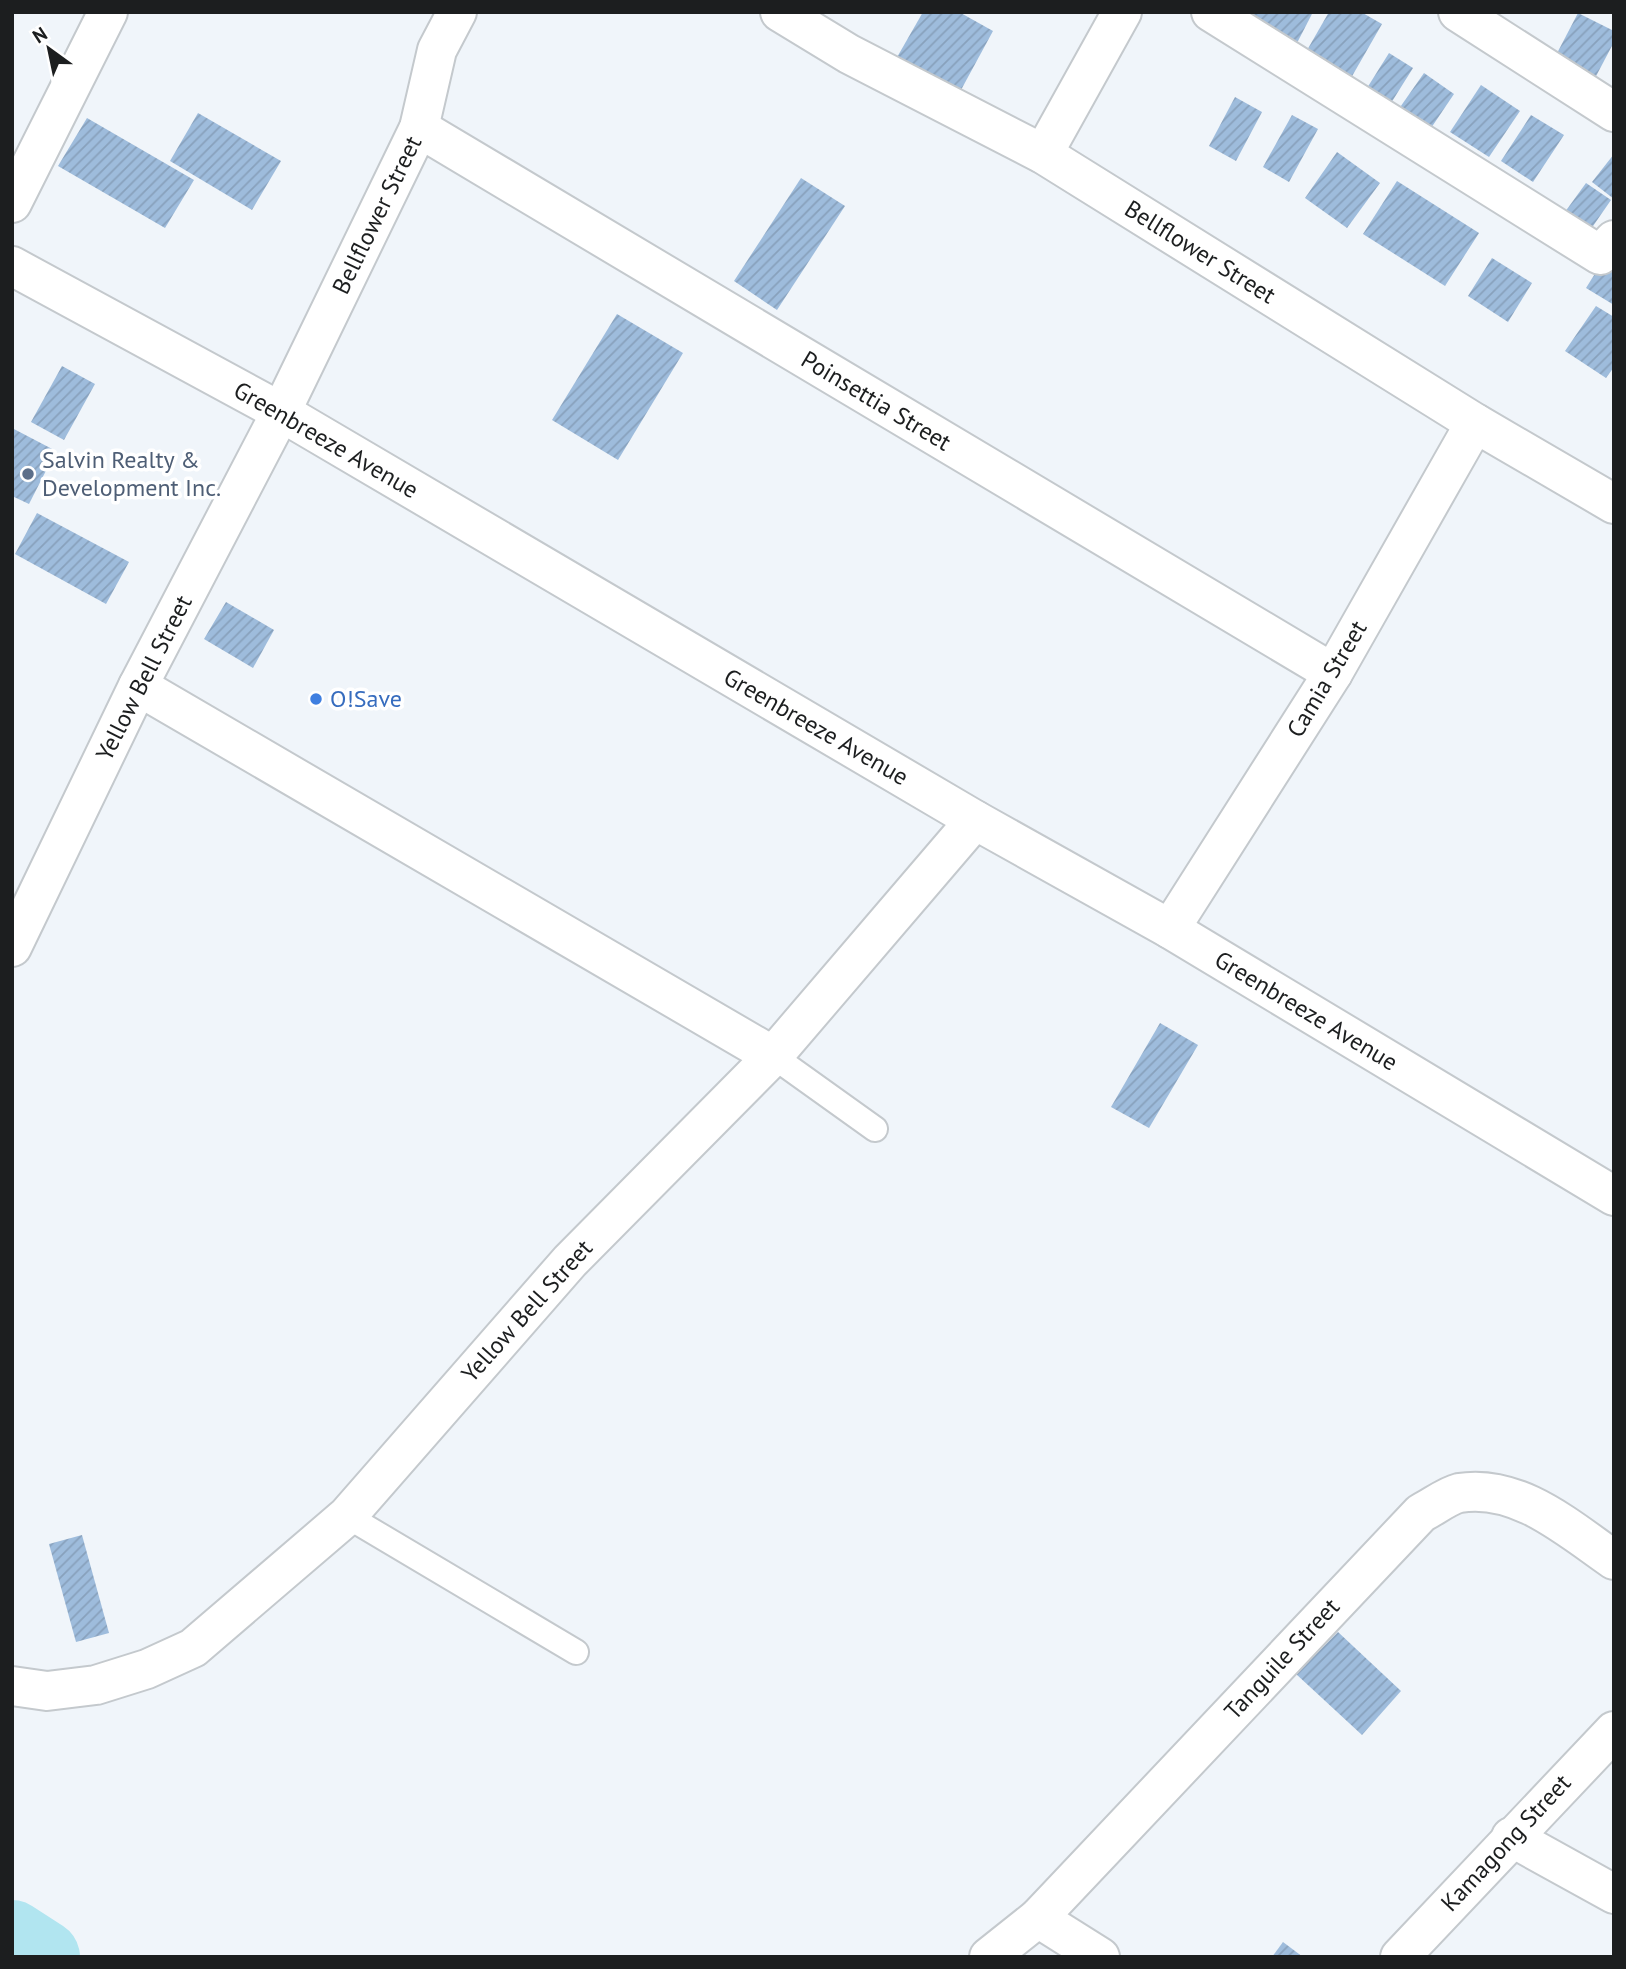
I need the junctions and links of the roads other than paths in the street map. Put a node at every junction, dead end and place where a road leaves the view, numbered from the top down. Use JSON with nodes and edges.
{"nodes":[{"id":1,"x":108,"y":12,"type":"edge"},
{"id":2,"x":457,"y":12,"type":"edge"},
{"id":3,"x":780,"y":12,"type":"edge"},
{"id":4,"x":1122,"y":12,"type":"edge"},
{"id":5,"x":1211,"y":12,"type":"edge"},
{"id":6,"x":1458,"y":12,"type":"edge"},
{"id":7,"x":1614,"y":112,"type":"edge"},
{"id":8,"x":419,"y":128,"type":"junction"},
{"id":9,"x":1043,"y":154,"type":"junction"},
{"id":10,"x":12,"y":203,"type":"edge"},
{"id":11,"x":1614,"y":240,"type":"edge"},
{"id":12,"x":12,"y":266,"type":"edge"},
{"id":13,"x":281,"y":412,"type":"junction"},
{"id":14,"x":1475,"y":423,"type":"junction"},
{"id":15,"x":1614,"y":504,"type":"edge"},
{"id":16,"x":1333,"y":673,"type":"junction"},
{"id":17,"x":138,"y":686,"type":"junction"},
{"id":18,"x":975,"y":820,"type":"junction"},
{"id":19,"x":1170,"y":929,"type":"junction"},
{"id":20,"x":12,"y":947,"type":"edge"},
{"id":21,"x":773,"y":1056,"type":"junction"},
{"id":22,"x":875,"y":1129,"type":"dead end"},
{"id":23,"x":1614,"y":1196,"type":"edge"},
{"id":24,"x":347,"y":1516,"type":"junction"},
{"id":25,"x":1614,"y":1560,"type":"edge"},
{"id":26,"x":576,"y":1652,"type":"dead end"},
{"id":27,"x":12,"y":1686,"type":"edge"},
{"id":28,"x":1614,"y":1731,"type":"edge"},
{"id":29,"x":1511,"y":1836,"type":"junction"},
{"id":30,"x":1614,"y":1894,"type":"edge"},
{"id":31,"x":1038,"y":1918,"type":"junction"},
{"id":32,"x":989,"y":1957,"type":"edge"},
{"id":33,"x":1100,"y":1957,"type":"edge"},
{"id":34,"x":1400,"y":1957,"type":"edge"}],
"edges":[{"from":1,"to":10,"type":"street"},
{"from":2,"to":8,"type":"street","name":"Bellflower Street"},
{"from":3,"to":9,"type":"street","name":"Bellflower Street"},
{"from":4,"to":9,"type":"street"},
{"from":5,"to":11,"type":"street"},
{"from":6,"to":7,"type":"street"},
{"from":8,"to":13,"type":"street","name":"Bellflower Street"},
{"from":8,"to":16,"type":"street","name":"Poinsettia Street"},
{"from":9,"to":14,"type":"street","name":"Bellflower Street"},
{"from":12,"to":13,"type":"street","name":"Greenbreeze Avenue"},
{"from":13,"to":17,"type":"street","name":"Yellow Bell Street"},
{"from":13,"to":18,"type":"street","name":"Greenbreeze Avenue"},
{"from":14,"to":15,"type":"street","name":"Bellflower Street"},
{"from":14,"to":16,"type":"street","name":"Camia Street"},
{"from":16,"to":19,"type":"street","name":"Camia Street"},
{"from":17,"to":20,"type":"street","name":"Yellow Bell Street"},
{"from":17,"to":21,"type":"street"},
{"from":18,"to":19,"type":"street","name":"Greenbreeze Avenue"},
{"from":18,"to":21,"type":"street","name":"Yellow Bell Street"},
{"from":19,"to":23,"type":"street","name":"Greenbreeze Avenue"},
{"from":21,"to":22,"type":"lane"},
{"from":21,"to":24,"type":"street","name":"Yellow Bell Street"},
{"from":24,"to":26,"type":"lane"},
{"from":24,"to":27,"type":"street","name":"Yellow Bell Street"},
{"from":25,"to":31,"type":"street","name":"Tanguile Street"},
{"from":28,"to":29,"type":"street","name":"Kamagong Street"},
{"from":29,"to":30,"type":"street"},
{"from":29,"to":34,"type":"street","name":"Kamagong Street"},
{"from":31,"to":32,"type":"street","name":"Tanguile Street"},
{"from":31,"to":33,"type":"street"}]}
